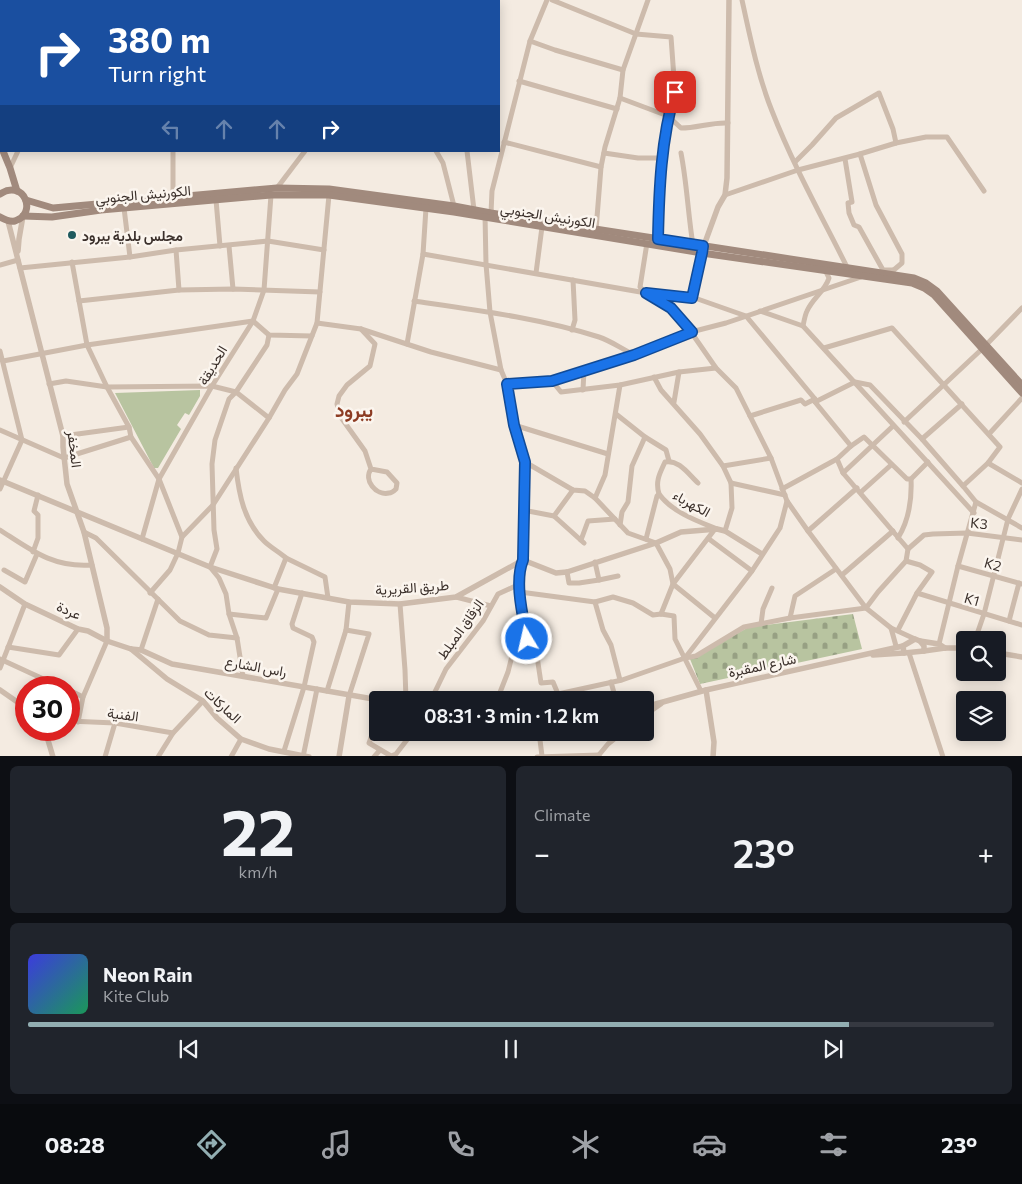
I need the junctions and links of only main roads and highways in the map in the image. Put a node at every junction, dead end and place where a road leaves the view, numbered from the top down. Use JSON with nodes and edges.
{"nodes":[{"id":1,"x":3,"y":152,"type":"edge"},
{"id":2,"x":0,"y":185,"type":"edge"},
{"id":3,"x":17,"y":191,"type":"junction"},
{"id":4,"x":0,"y":194,"type":"edge"},
{"id":5,"x":26,"y":200,"type":"junction"},
{"id":6,"x":487,"y":214,"type":"junction"},
{"id":7,"x":23,"y":216,"type":"junction"},
{"id":8,"x":3,"y":219,"type":"edge"},
{"id":9,"x":703,"y":249,"type":"junction"},
{"id":10,"x":984,"y":347,"type":"junction"},
{"id":11,"x":1022,"y":385,"type":"edge"},
{"id":12,"x":1022,"y":393,"type":"edge"}],
"edges":[{"from":1,"to":3,"type":"main road"},
{"from":2,"to":4,"type":"main road"},
{"from":3,"to":4,"type":"main road"},
{"from":3,"to":5,"type":"main road"},
{"from":5,"to":6,"type":"main road","name":"الكورنيش الجنوبي"},
{"from":5,"to":7,"type":"main road"},
{"from":6,"to":7,"type":"main road","name":"الكورنيش الجنوبي"},
{"from":6,"to":9,"type":"main road","name":"الكورنيش الجنوبي"},
{"from":6,"to":9,"type":"main road","name":"الكورنيش الجنوبي"},
{"from":7,"to":8,"type":"main road"},
{"from":9,"to":10,"type":"main road","name":"الكورنيش الجنوبي"},
{"from":9,"to":10,"type":"main road","name":"الكورنيش الجنوبي"},
{"from":10,"to":11,"type":"main road","name":"الكورنيش الجنوبي"},
{"from":10,"to":12,"type":"main road","name":"الكورنيش الجنوبي"}]}
